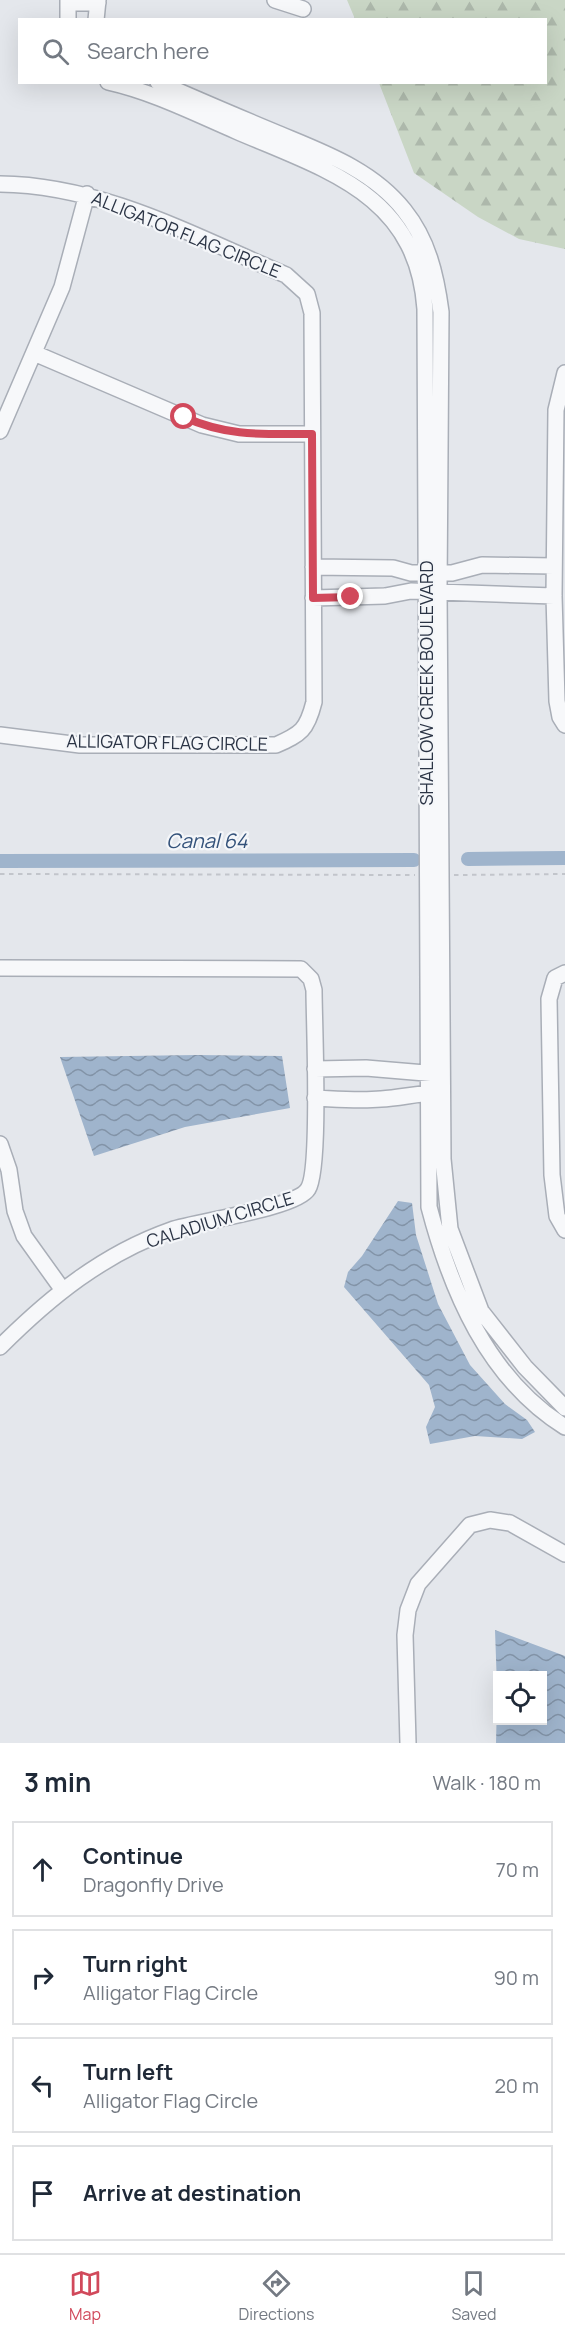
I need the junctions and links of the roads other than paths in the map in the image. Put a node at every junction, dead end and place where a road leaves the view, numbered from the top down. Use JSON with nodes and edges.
{"nodes":[{"id":1,"x":275,"y":0,"type":"edge"},
{"id":2,"x":68,"y":2,"type":"edge"},
{"id":3,"x":98,"y":2,"type":"edge"},
{"id":4,"x":303,"y":9,"type":"dead end"},
{"id":5,"x":68,"y":18,"type":"edge"},
{"id":6,"x":96,"y":18,"type":"edge"},
{"id":7,"x":115,"y":84,"type":"edge"},
{"id":8,"x":163,"y":84,"type":"edge"},
{"id":9,"x":0,"y":184,"type":"edge"},
{"id":10,"x":87,"y":194,"type":"junction"},
{"id":11,"x":34,"y":353,"type":"junction"},
{"id":12,"x":565,"y":373,"type":"edge"},
{"id":13,"x":0,"y":431,"type":"edge"},
{"id":14,"x":312,"y":434,"type":"junction"},
{"id":15,"x":554,"y":566,"type":"junction"},
{"id":16,"x":313,"y":567,"type":"junction"},
{"id":17,"x":433,"y":573,"type":"junction"},
{"id":18,"x":433,"y":591,"type":"junction"},
{"id":19,"x":554,"y":596,"type":"junction"},
{"id":20,"x":313,"y":598,"type":"junction"},
{"id":21,"x":565,"y":725,"type":"edge"},
{"id":22,"x":0,"y":735,"type":"edge"},
{"id":23,"x":434,"y":875,"type":"junction"},
{"id":24,"x":0,"y":968,"type":"edge"},
{"id":25,"x":565,"y":973,"type":"edge"},
{"id":26,"x":315,"y":1070,"type":"junction"},
{"id":27,"x":427,"y":1074,"type":"junction"},
{"id":28,"x":443,"y":1074,"type":"junction"},
{"id":29,"x":427,"y":1093,"type":"junction"},
{"id":30,"x":443,"y":1093,"type":"junction"},
{"id":31,"x":315,"y":1098,"type":"junction"},
{"id":32,"x":0,"y":1144,"type":"edge"},
{"id":33,"x":565,"y":1230,"type":"edge"},
{"id":34,"x":62,"y":1289,"type":"junction"},
{"id":35,"x":0,"y":1347,"type":"edge"},
{"id":36,"x":565,"y":1408,"type":"edge"},
{"id":37,"x":565,"y":1427,"type":"edge"},
{"id":38,"x":565,"y":1554,"type":"edge"},
{"id":39,"x":408,"y":1743,"type":"edge"}],
"edges":[{"from":1,"to":4,"type":"street"},
{"from":2,"to":3,"type":"street"},
{"from":2,"to":5,"type":"street"},
{"from":3,"to":6,"type":"street"},
{"from":7,"to":17,"type":"street","name":"SHALLOW CREEK BOULEVARD"},
{"from":8,"to":17,"type":"street","name":"SHALLOW CREEK BOULEVARD"},
{"from":9,"to":10,"type":"street","name":"ALLIGATOR FLAG CIRCLE"},
{"from":10,"to":11,"type":"street"},
{"from":10,"to":14,"type":"street","name":"ALLIGATOR FLAG CIRCLE"},
{"from":11,"to":13,"type":"street"},
{"from":11,"to":14,"type":"street"},
{"from":12,"to":15,"type":"street"},
{"from":14,"to":16,"type":"street","name":"ALLIGATOR FLAG CIRCLE"},
{"from":15,"to":17,"type":"street"},
{"from":15,"to":19,"type":"street"},
{"from":16,"to":17,"type":"street"},
{"from":16,"to":20,"type":"street","name":"ALLIGATOR FLAG CIRCLE"},
{"from":17,"to":18,"type":"street","name":"SHALLOW CREEK BOULEVARD"},
{"from":18,"to":19,"type":"street"},
{"from":18,"to":20,"type":"street"},
{"from":18,"to":23,"type":"street","name":"SHALLOW CREEK BOULEVARD"},
{"from":19,"to":21,"type":"street"},
{"from":20,"to":22,"type":"street","name":"ALLIGATOR FLAG CIRCLE"},
{"from":23,"to":27,"type":"street","name":"SHALLOW CREEK BOULEVARD"},
{"from":23,"to":28,"type":"street","name":"SHALLOW CREEK BOULEVARD"},
{"from":24,"to":26,"type":"street","name":"CALADIUM CIRCLE"},
{"from":25,"to":33,"type":"street"},
{"from":26,"to":27,"type":"street"},
{"from":26,"to":31,"type":"street","name":"CALADIUM CIRCLE"},
{"from":27,"to":28,"type":"street"},
{"from":27,"to":29,"type":"street","name":"SHALLOW CREEK BOULEVARD"},
{"from":28,"to":30,"type":"street","name":"SHALLOW CREEK BOULEVARD"},
{"from":29,"to":30,"type":"street"},
{"from":29,"to":31,"type":"street"},
{"from":29,"to":37,"type":"street","name":"SHALLOW CREEK BOULEVARD"},
{"from":30,"to":36,"type":"street","name":"SHALLOW CREEK BOULEVARD"},
{"from":31,"to":34,"type":"street","name":"CALADIUM CIRCLE"},
{"from":32,"to":34,"type":"street"},
{"from":34,"to":35,"type":"street","name":"CALADIUM CIRCLE"},
{"from":38,"to":39,"type":"street"}]}
